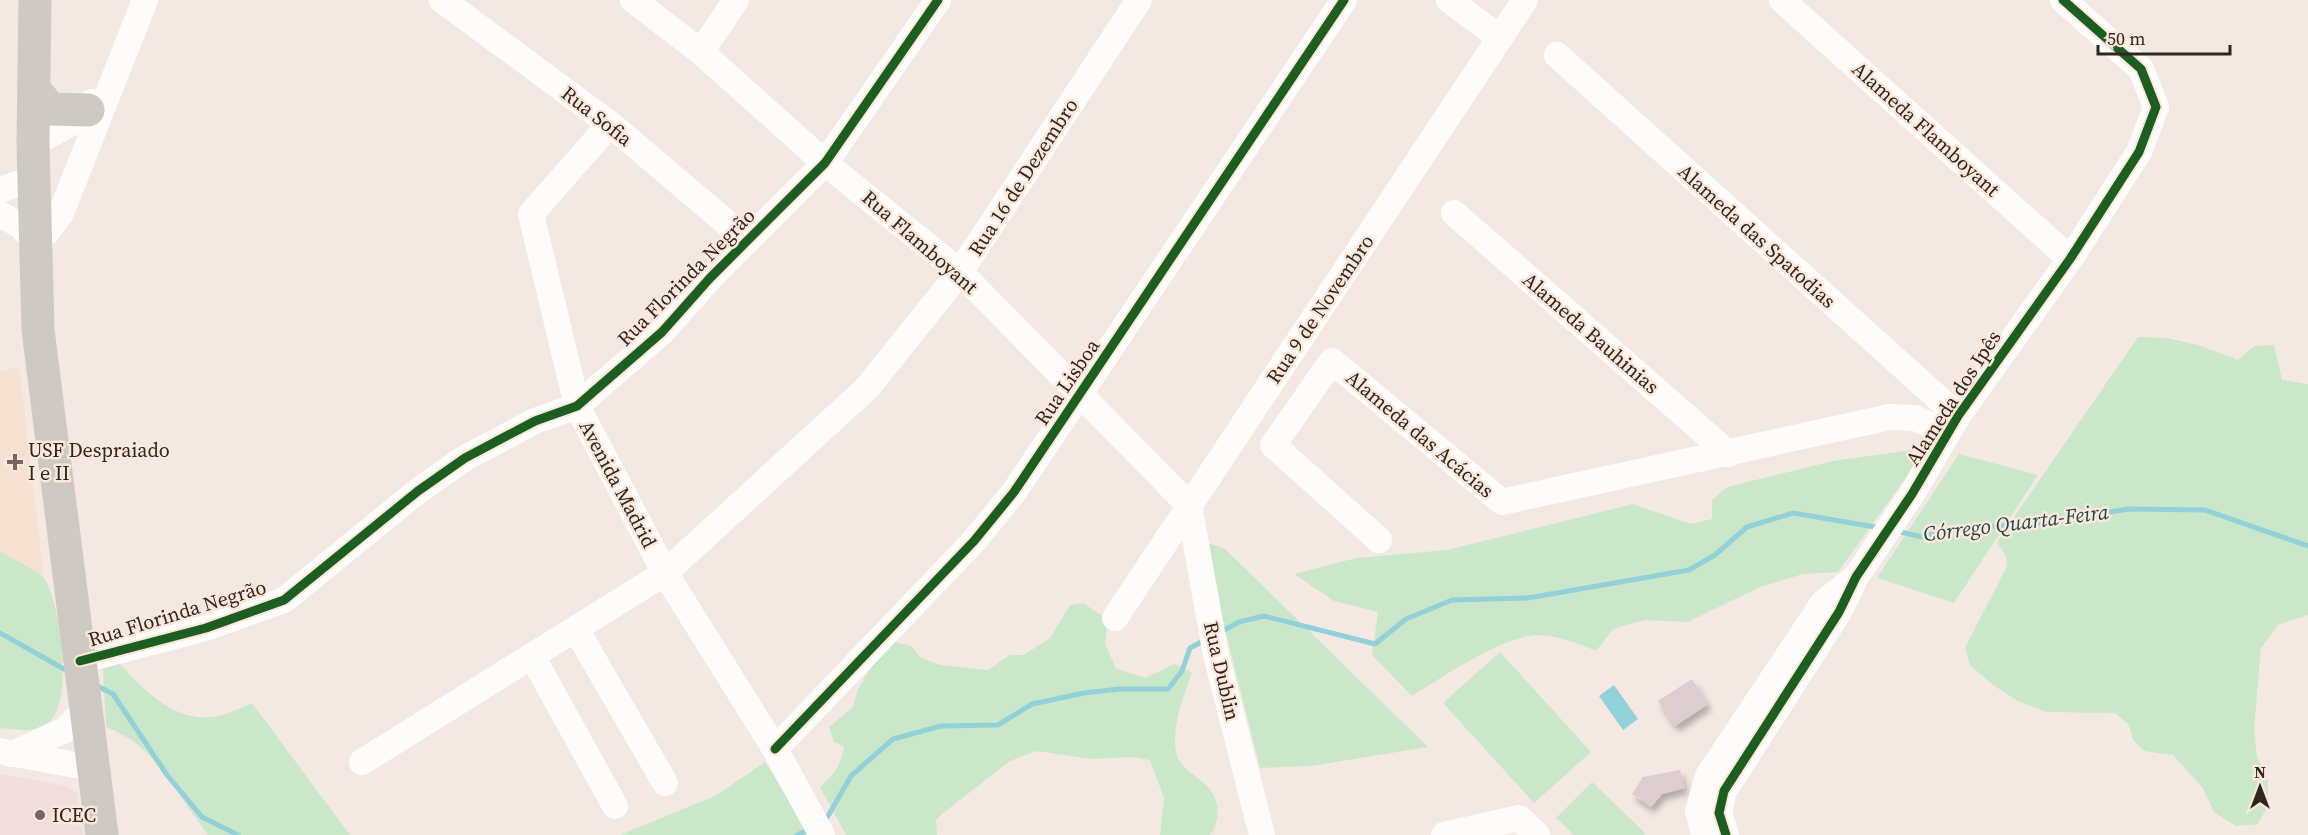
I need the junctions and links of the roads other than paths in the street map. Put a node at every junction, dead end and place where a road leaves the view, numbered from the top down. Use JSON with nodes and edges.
{"nodes":[{"id":1,"x":35,"y":0,"type":"edge"},
{"id":2,"x":145,"y":0,"type":"edge"},
{"id":3,"x":441,"y":0,"type":"edge"},
{"id":4,"x":633,"y":0,"type":"edge"},
{"id":5,"x":736,"y":0,"type":"edge"},
{"id":6,"x":938,"y":0,"type":"edge"},
{"id":7,"x":1139,"y":0,"type":"edge"},
{"id":8,"x":1344,"y":0,"type":"edge"},
{"id":9,"x":1449,"y":0,"type":"edge"},
{"id":10,"x":1525,"y":0,"type":"edge"},
{"id":11,"x":1782,"y":0,"type":"edge"},
{"id":12,"x":2063,"y":0,"type":"edge"},
{"id":13,"x":1500,"y":38,"type":"junction"},
{"id":14,"x":701,"y":52,"type":"junction"},
{"id":15,"x":1557,"y":55,"type":"dead end"},
{"id":16,"x":115,"y":70,"type":"junction"},
{"id":17,"x":34,"y":89,"type":"junction"},
{"id":18,"x":88,"y":110,"type":"junction"},
{"id":19,"x":610,"y":124,"type":"junction"},
{"id":20,"x":33,"y":158,"type":"junction"},
{"id":21,"x":825,"y":163,"type":"junction"},
{"id":22,"x":0,"y":190,"type":"edge"},
{"id":23,"x":1454,"y":213,"type":"dead end"},
{"id":24,"x":0,"y":214,"type":"edge"},
{"id":25,"x":747,"y":240,"type":"junction"},
{"id":26,"x":35,"y":242,"type":"junction"},
{"id":27,"x":2070,"y":259,"type":"junction"},
{"id":28,"x":960,"y":272,"type":"junction"},
{"id":29,"x":1079,"y":397,"type":"junction"},
{"id":30,"x":578,"y":406,"type":"junction"},
{"id":31,"x":1953,"y":425,"type":"junction"},
{"id":32,"x":1729,"y":454,"type":"junction"},
{"id":33,"x":1502,"y":502,"type":"joint"},
{"id":34,"x":1189,"y":505,"type":"junction"},
{"id":35,"x":1379,"y":540,"type":"dead end"},
{"id":36,"x":665,"y":573,"type":"junction"},
{"id":37,"x":1115,"y":618,"type":"dead end"},
{"id":38,"x":576,"y":629,"type":"junction"},
{"id":39,"x":532,"y":656,"type":"junction"},
{"id":40,"x":80,"y":661,"type":"junction"},
{"id":41,"x":86,"y":709,"type":"junction"},
{"id":42,"x":775,"y":749,"type":"junction"},
{"id":43,"x":6,"y":752,"type":"edge"},
{"id":44,"x":362,"y":762,"type":"dead end"},
{"id":45,"x":92,"y":768,"type":"junction"},
{"id":46,"x":664,"y":783,"type":"dead end"},
{"id":47,"x":615,"y":806,"type":"dead end"},
{"id":48,"x":1528,"y":827,"type":"edge"},
{"id":49,"x":102,"y":835,"type":"edge"},
{"id":50,"x":822,"y":835,"type":"edge"},
{"id":51,"x":1262,"y":835,"type":"edge"},
{"id":52,"x":1444,"y":835,"type":"edge"},
{"id":53,"x":1719,"y":835,"type":"edge"}],
"edges":[{"from":1,"to":17,"type":"main road"},
{"from":2,"to":16,"type":"street"},
{"from":3,"to":19,"type":"street","name":"Rua Sofia"},
{"from":4,"to":14,"type":"street","name":"Rua Flamboyant"},
{"from":5,"to":14,"type":"street"},
{"from":6,"to":21,"type":"street","name":"Rua Florinda Negrão"},
{"from":7,"to":28,"type":"street","name":"Rua 16 de Dezembro"},
{"from":8,"to":29,"type":"street","name":"Rua Lisboa"},
{"from":9,"to":13,"type":"street"},
{"from":10,"to":13,"type":"street","name":"Rua 9 de Novembro"},
{"from":11,"to":27,"type":"street","name":"Alameda Flamboyant"},
{"from":12,"to":27,"type":"street","name":"Alameda dos Ipês"},
{"from":13,"to":34,"type":"street","name":"Rua 9 de Novembro"},
{"from":14,"to":21,"type":"street","name":"Rua Flamboyant"},
{"from":15,"to":31,"type":"street","name":"Alameda das Spatodias"},
{"from":16,"to":18,"type":"street"},
{"from":16,"to":26,"type":"street"},
{"from":17,"to":18,"type":"main road"},
{"from":17,"to":20,"type":"main road"},
{"from":18,"to":20,"type":"street"},
{"from":19,"to":25,"type":"street","name":"Rua Sofia"},
{"from":19,"to":30,"type":"street","name":"Avenida Madrid"},
{"from":20,"to":22,"type":"street"},
{"from":20,"to":26,"type":"main road"},
{"from":21,"to":25,"type":"street","name":"Rua Florinda Negrão"},
{"from":21,"to":28,"type":"street","name":"Rua Flamboyant"},
{"from":23,"to":32,"type":"street","name":"Alameda Bauhinias"},
{"from":24,"to":26,"type":"street"},
{"from":25,"to":30,"type":"street","name":"Rua Florinda Negrão"},
{"from":26,"to":40,"type":"main road"},
{"from":27,"to":31,"type":"street","name":"Alameda dos Ipês"},
{"from":28,"to":29,"type":"street","name":"Rua Flamboyant"},
{"from":28,"to":36,"type":"street","name":"Rua 16 de Dezembro"},
{"from":29,"to":34,"type":"street","name":"Rua Flamboyant"},
{"from":29,"to":42,"type":"street","name":"Rua Lisboa"},
{"from":30,"to":36,"type":"street","name":"Avenida Madrid"},
{"from":30,"to":40,"type":"street","name":"Rua Florinda Negrão"},
{"from":31,"to":32,"type":"street","name":"Alameda dos Ipês"},
{"from":31,"to":53,"type":"street","name":"Alameda dos Ipês"},
{"from":32,"to":33,"type":"street","name":"Alameda dos Ipês"},
{"from":33,"to":35,"type":"street","name":"Alameda das Acácias"},
{"from":34,"to":37,"type":"street","name":"Rua 9 de Novembro"},
{"from":34,"to":51,"type":"street","name":"Rua Dublin"},
{"from":36,"to":38,"type":"street","name":"Rua 16 de Dezembro"},
{"from":36,"to":42,"type":"street","name":"Avenida Madrid"},
{"from":38,"to":39,"type":"street","name":"Rua 16 de Dezembro"},
{"from":38,"to":46,"type":"street"},
{"from":39,"to":44,"type":"street","name":"Rua 16 de Dezembro"},
{"from":39,"to":47,"type":"street"},
{"from":40,"to":41,"type":"main road"},
{"from":41,"to":43,"type":"street"},
{"from":41,"to":45,"type":"main road"},
{"from":42,"to":50,"type":"street","name":"Avenida Madrid"},
{"from":43,"to":45,"type":"street"},
{"from":45,"to":49,"type":"main road"},
{"from":48,"to":52,"type":"street"}]}
